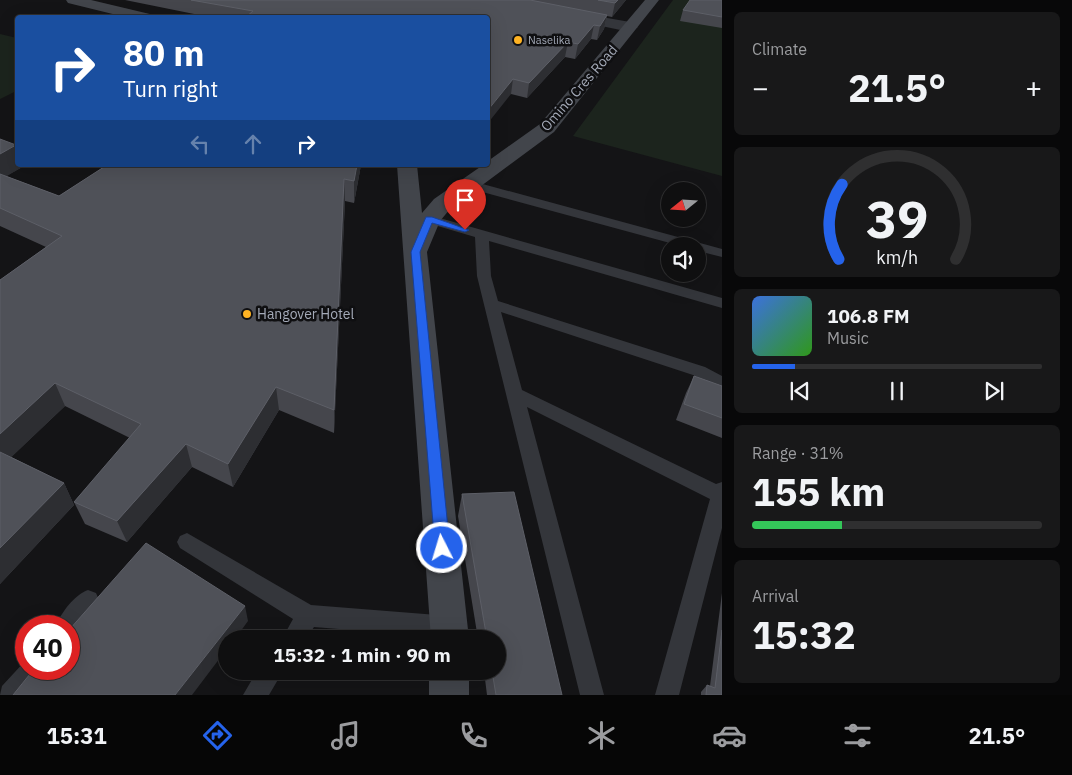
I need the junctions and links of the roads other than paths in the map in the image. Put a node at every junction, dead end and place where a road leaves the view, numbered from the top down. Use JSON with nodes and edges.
{"nodes":[{"id":1,"x":652,"y":0,"type":"edge"},
{"id":2,"x":80,"y":1,"type":"edge"},
{"id":3,"x":552,"y":12,"type":"edge"},
{"id":4,"x":137,"y":15,"type":"edge"},
{"id":5,"x":630,"y":27,"type":"junction"},
{"id":6,"x":408,"y":167,"type":"edge"},
{"id":7,"x":468,"y":184,"type":"junction"},
{"id":8,"x":429,"y":219,"type":"junction"},
{"id":9,"x":482,"y":235,"type":"junction"},
{"id":10,"x":664,"y":237,"type":"edge"},
{"id":11,"x":706,"y":249,"type":"edge"},
{"id":12,"x":416,"y":252,"type":"junction"},
{"id":13,"x":722,"y":253,"type":"edge"},
{"id":14,"x":722,"y":303,"type":"edge"},
{"id":15,"x":492,"y":304,"type":"junction"},
{"id":16,"x":722,"y":383,"type":"edge"},
{"id":17,"x":515,"y":394,"type":"junction"},
{"id":18,"x":721,"y":492,"type":"edge"},
{"id":19,"x":187,"y":542,"type":"dead end"},
{"id":20,"x":88,"y":600,"type":"dead end"},
{"id":21,"x":76,"y":615,"type":"edge"},
{"id":22,"x":308,"y":616,"type":"junction"},
{"id":23,"x":299,"y":630,"type":"edge"},
{"id":24,"x":425,"y":630,"type":"edge"},
{"id":25,"x":450,"y":630,"type":"edge"},
{"id":26,"x":24,"y":680,"type":"edge"},
{"id":27,"x":265,"y":680,"type":"edge"},
{"id":28,"x":449,"y":680,"type":"edge"},
{"id":29,"x":11,"y":695,"type":"edge"},
{"id":30,"x":255,"y":695,"type":"edge"},
{"id":31,"x":449,"y":695,"type":"edge"},
{"id":32,"x":592,"y":695,"type":"edge"},
{"id":33,"x":667,"y":695,"type":"edge"}],
"edges":[{"from":1,"to":5,"type":"street","name":"Omino Cres Road"},
{"from":2,"to":4,"type":"street"},
{"from":3,"to":5,"type":"street"},
{"from":5,"to":7,"type":"street","name":"Omino Cres Road"},
{"from":6,"to":12,"type":"street"},
{"from":7,"to":8,"type":"street","name":"Omino Cres Road"},
{"from":7,"to":10,"type":"lane"},
{"from":8,"to":9,"type":"lane"},
{"from":8,"to":12,"type":"street","name":"Omino Cres Road"},
{"from":9,"to":14,"type":"lane"},
{"from":9,"to":15,"type":"lane"},
{"from":11,"to":13,"type":"lane"},
{"from":12,"to":25,"type":"street","name":"Omino Cres Road"},
{"from":15,"to":16,"type":"lane"},
{"from":15,"to":17,"type":"lane"},
{"from":17,"to":18,"type":"lane"},
{"from":17,"to":32,"type":"lane"},
{"from":18,"to":33,"type":"lane"},
{"from":19,"to":22,"type":"lane"},
{"from":20,"to":21,"type":"lane"},
{"from":22,"to":23,"type":"lane"},
{"from":22,"to":24,"type":"lane"},
{"from":26,"to":29,"type":"lane"},
{"from":27,"to":30,"type":"lane"},
{"from":28,"to":31,"type":"street"}]}
